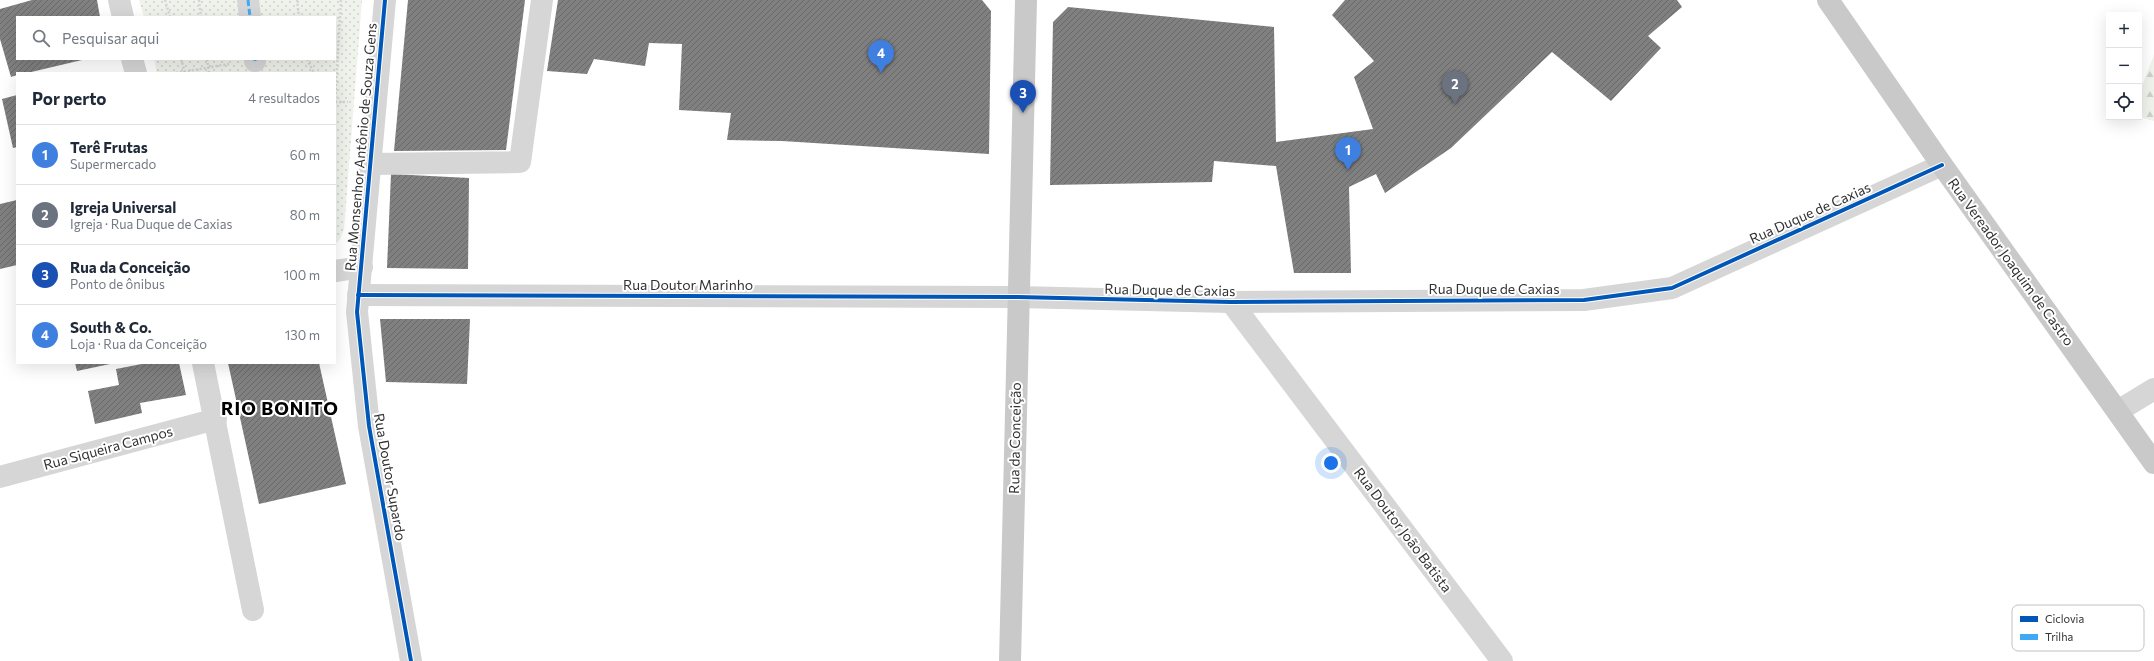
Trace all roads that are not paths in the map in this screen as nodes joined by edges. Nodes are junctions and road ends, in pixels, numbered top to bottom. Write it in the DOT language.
graph roads {
  1 [pos="118,0"];
  2 [pos="248,0"];
  3 [pos="385,0"];
  4 [pos="542,0"];
  5 [pos="1026,0"];
  6 [pos="1828,0"];
  7 [pos="122,16"];
  8 [pos="250,16"];
  9 [pos="132,60"];
  10 [pos="136,72"];
  11 [pos="372,164"];
  12 [pos="1942,166"];
  13 [pos="362,267"];
  14 [pos="336,271"];
  15 [pos="358,295"];
  16 [pos="1018,297"];
  17 [pos="1231,302"];
  18 [pos="203,364"];
  19 [pos="2154,389"];
  20 [pos="2118,411"];
  21 [pos="216,419"];
  22 [pos="2154,463"];
  23 [pos="0,476"];
  24 [pos="253,610"];
  25 [pos="411,661"];
  26 [pos="1010,661"];
  27 [pos="1502,661"];
  1 -- 7 [label="street"];
  2 -- 8 [label="street"];
  3 -- 11 [label="street, Rua Monsenhor Antônio de Souza Gens"];
  4 -- 11 [label="street"];
  5 -- 16 [label="main road, Rua da Conceição"];
  6 -- 12 [label="main road, Rua Vereador Joaquim de Castro"];
  9 -- 10 [label="street"];
  11 -- 13 [label="street, Rua Monsenhor Antônio de Souza Gens"];
  12 -- 17 [label="street, Rua Duque de Caxias"];
  12 -- 20 [label="main road, Rua Vereador Joaquim de Castro"];
  13 -- 14 [label="street"];
  13 -- 15 [label="street, Rua Monsenhor Antônio de Souza Gens"];
  15 -- 16 [label="street, Rua Doutor Marinho"];
  15 -- 25 [label="street, Rua Doutor Supardo"];
  16 -- 17 [label="street, Rua Duque de Caxias"];
  16 -- 26 [label="main road, Rua da Conceição"];
  17 -- 27 [label="street, Rua Doutor João Batista"];
  18 -- 21 [label="street"];
  19 -- 20 [label="street"];
  20 -- 22 [label="main road, Rua Vereador Joaquim de Castro"];
  21 -- 23 [label="street, Rua Siqueira Campos"];
  21 -- 24 [label="street"];
}
